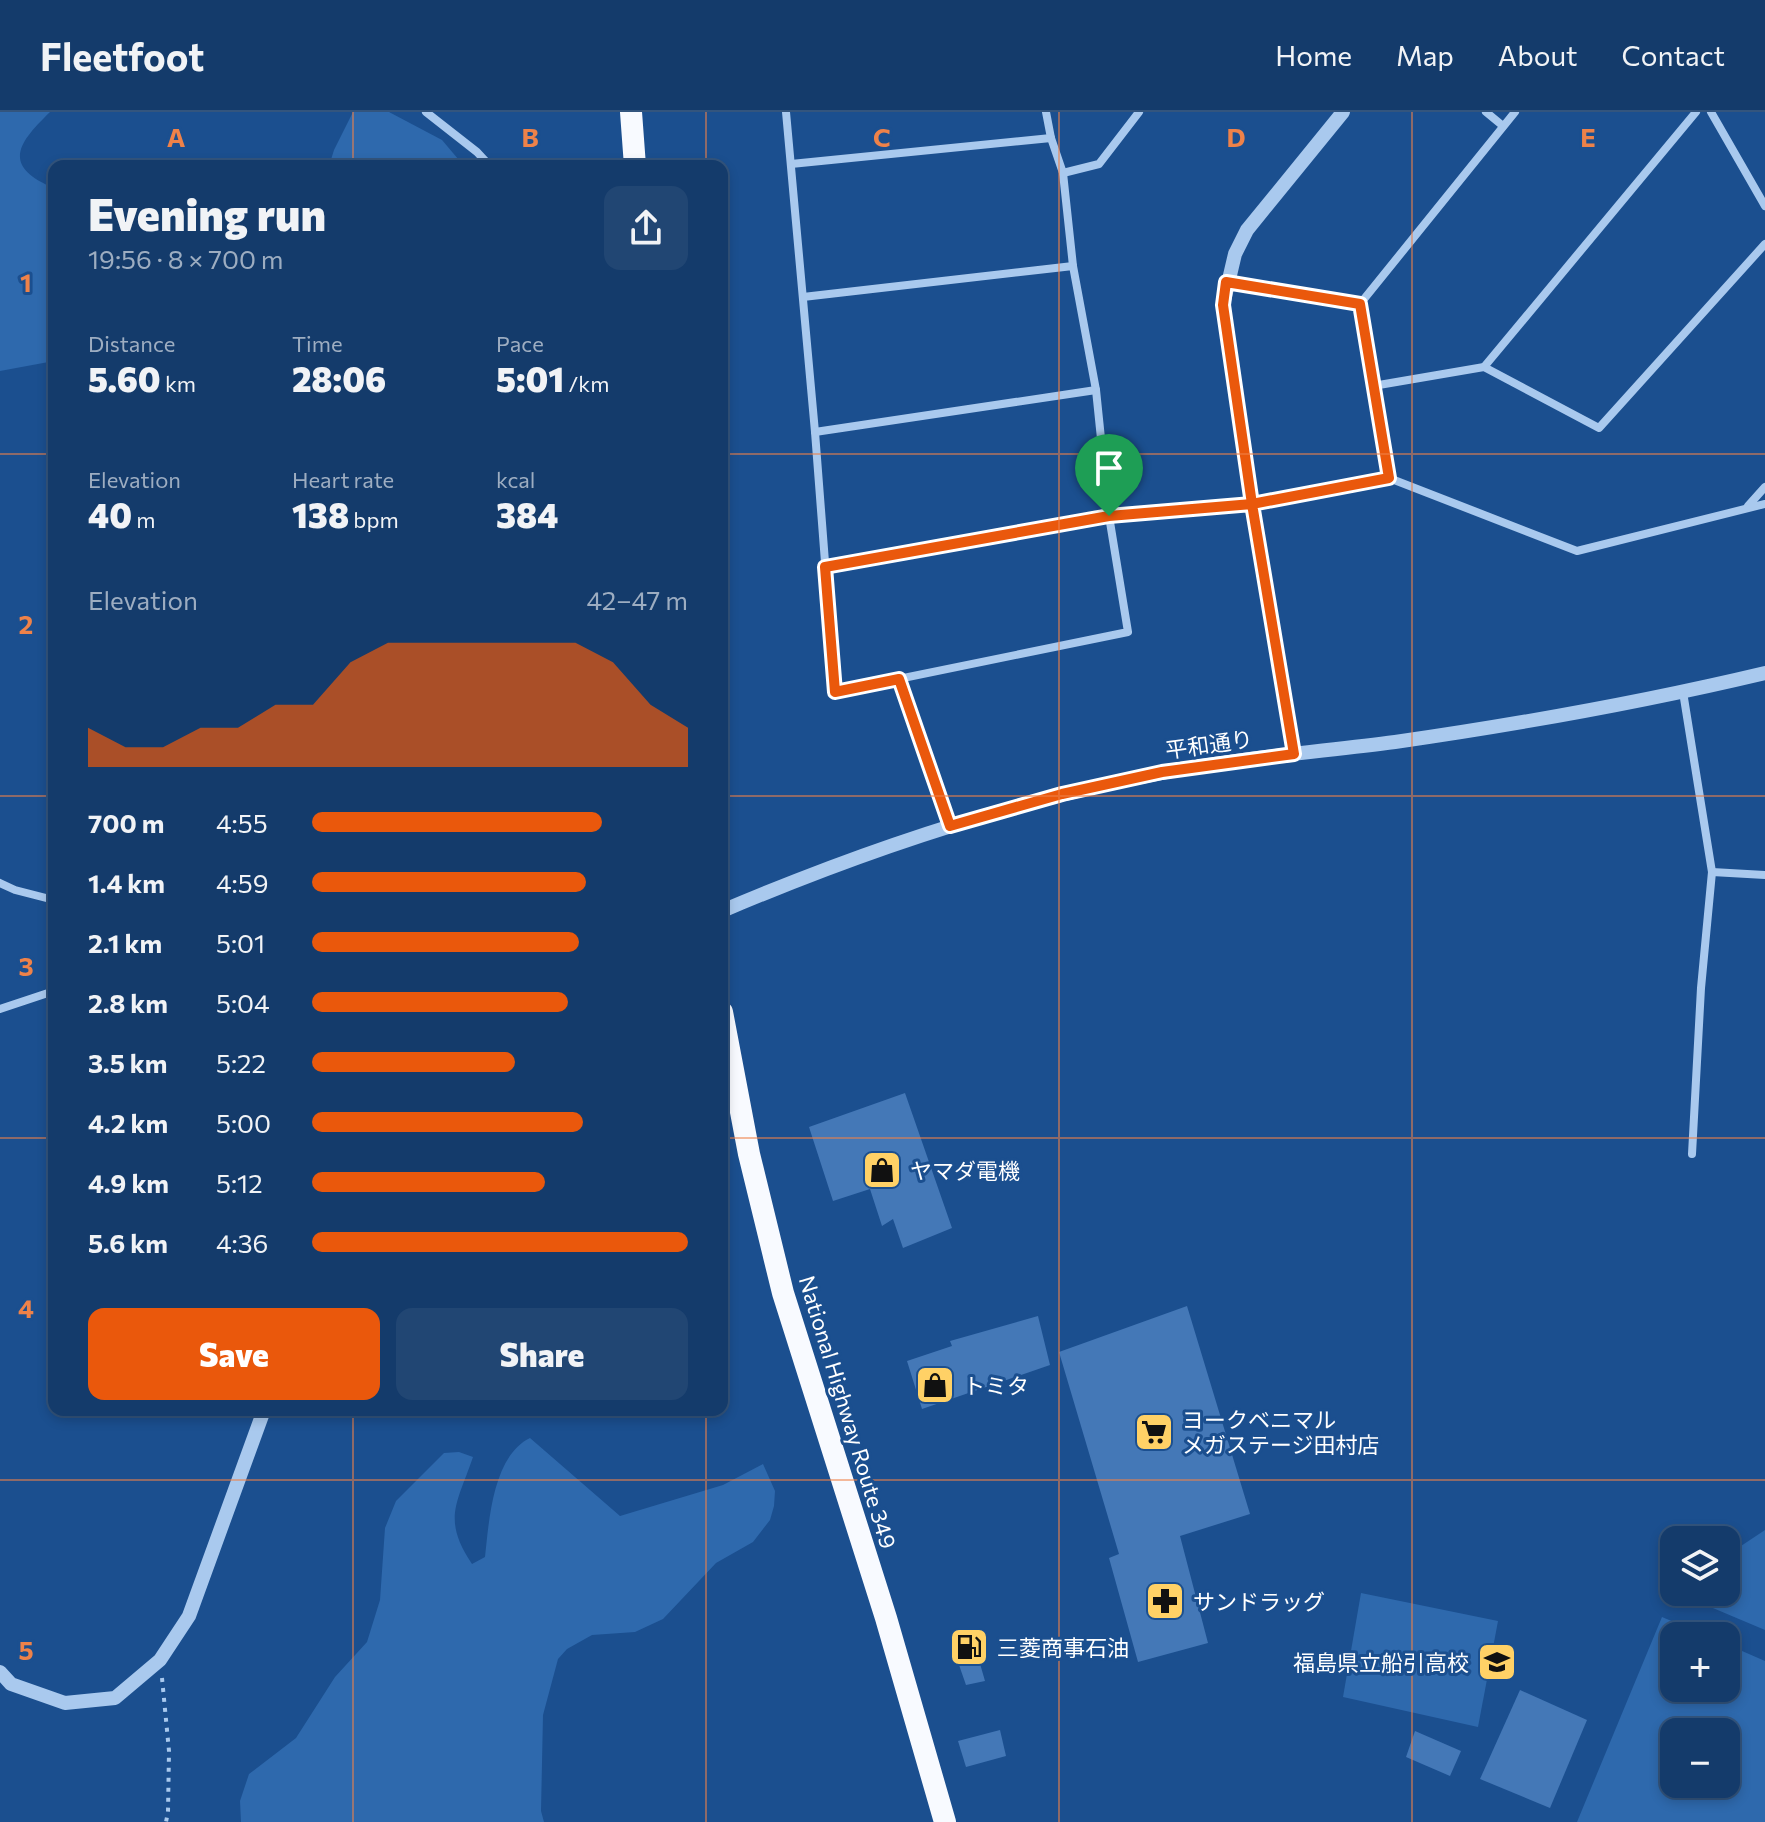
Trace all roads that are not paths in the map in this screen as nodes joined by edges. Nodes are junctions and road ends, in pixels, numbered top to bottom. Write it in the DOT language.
graph roads {
  1 [pos="426,112"];
  2 [pos="631,112"];
  3 [pos="786,112"];
  4 [pos="1046,112"];
  5 [pos="1139,112"];
  6 [pos="1343,112"];
  7 [pos="1486,112"];
  8 [pos="1515,112"];
  9 [pos="1696,112"];
  10 [pos="1711,112"];
  11 [pos="1503,126"];
  12 [pos="1051,138"];
  13 [pos="484,160"];
  14 [pos="635,160"];
  15 [pos="791,164"];
  16 [pos="1063,173"];
  17 [pos="1765,206"];
  18 [pos="1765,244"];
  19 [pos="1073,266"];
  20 [pos="1226,282"];
  21 [pos="803,297"];
  22 [pos="1360,304"];
  23 [pos="1484,367"];
  24 [pos="1373,386"];
  25 [pos="1096,390"];
  26 [pos="815,432"];
  27 [pos="1389,478"];
  28 [pos="1765,487"];
  29 [pos="1252,504"];
  30 [pos="1765,504"];
  31 [pos="1748,507"];
  32 [pos="1109,516"];
  33 [pos="825,567"];
  34 [pos="1765,673"];
  35 [pos="899,679"];
  36 [pos="1683,692"];
  37 [pos="1294,754"];
  38 [pos="950,826"];
  39 [pos="1712,872"];
  40 [pos="1765,875"];
  41 [pos="0,883"];
  42 [pos="48,898"];
  43 [pos="728,908"];
  44 [pos="48,993"];
  45 [pos="0,1009"];
  46 [pos="728,1044"];
  47 [pos="1692,1154"];
  48 [pos="262,1416"];
  49 [pos="0,1672"];
  50 [pos="945,1822"];
  1 -- 13 [label="street"];
  2 -- 14 [label="highway"];
  3 -- 15 [label="street"];
  4 -- 12 [label="street"];
  5 -- 16 [label="street"];
  6 -- 20 [label="street"];
  7 -- 11 [label="street"];
  8 -- 11 [label="street"];
  9 -- 23 [label="street"];
  10 -- 17 [label="street"];
  11 -- 22 [label="street"];
  12 -- 15 [label="street"];
  12 -- 16 [label="street"];
  15 -- 21 [label="street"];
  16 -- 19 [label="street"];
  18 -- 23 [label="street"];
  19 -- 21 [label="street"];
  19 -- 25 [label="street"];
  20 -- 22 [label="street"];
  20 -- 29 [label="street"];
  21 -- 26 [label="street"];
  22 -- 24 [label="street"];
  23 -- 24 [label="street"];
  24 -- 27 [label="street"];
  25 -- 26 [label="street"];
  25 -- 32 [label="street"];
  26 -- 33 [label="street"];
  27 -- 29 [label="street"];
  27 -- 31 [label="street"];
  28 -- 31 [label="street"];
  29 -- 32 [label="street"];
  29 -- 37 [label="street"];
  30 -- 31 [label="street"];
  32 -- 33 [label="street"];
  32 -- 35 [label="street"];
  33 -- 35 [label="street"];
  34 -- 36 [label="street, 平和通り"];
  35 -- 38 [label="street"];
  36 -- 37 [label="street, 平和通り"];
  36 -- 39 [label="street"];
  37 -- 38 [label="street, 平和通り"];
  38 -- 43 [label="street, 平和通り"];
  39 -- 40 [label="street"];
  39 -- 47 [label="street"];
  41 -- 42 [label="street"];
  44 -- 45 [label="street"];
  46 -- 50 [label="highway, National Highway Route 349"];
  48 -- 49 [label="street"];
}
